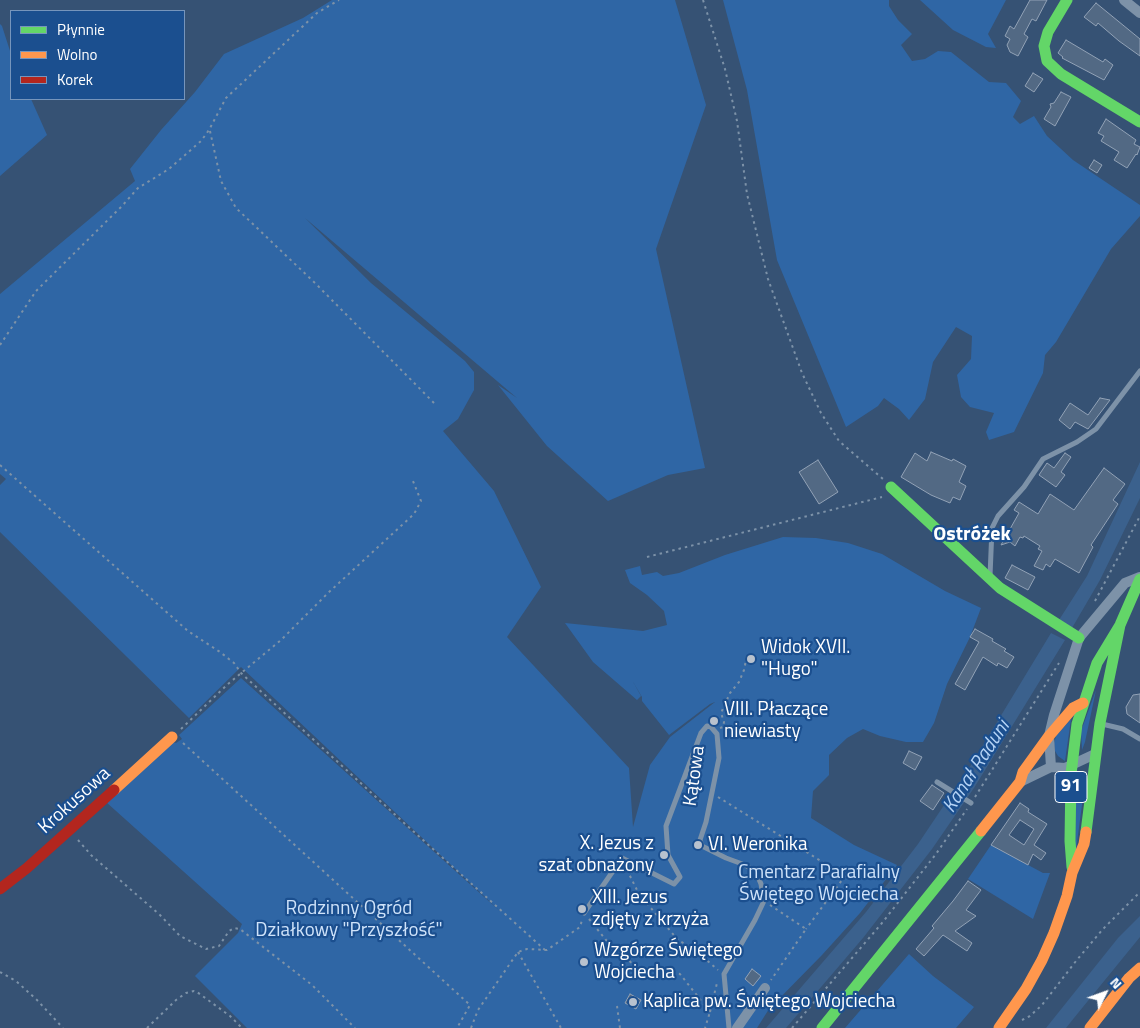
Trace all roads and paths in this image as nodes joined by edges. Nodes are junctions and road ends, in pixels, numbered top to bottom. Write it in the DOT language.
graph roads {
  1 [pos="339,0"];
  2 [pos="703,0"];
  3 [pos="1067,0"];
  4 [pos="1124,0"];
  5 [pos="1140,13"];
  6 [pos="1140,122"];
  7 [pos="210,130"];
  8 [pos="0,344"];
  9 [pos="1140,371"];
  10 [pos="436,404"];
  11 [pos="0,465"];
  12 [pos="413,481"];
  13 [pos="891,487"];
  14 [pos="1140,516"];
  15 [pos="647,557"];
  16 [pos="1109,576"];
  17 [pos="1140,578"];
  18 [pos="990,579"];
  19 [pos="1120,626"];
  20 [pos="1076,636"];
  21 [pos="747,655"];
  22 [pos="1060,662"];
  23 [pos="241,673"];
  24 [pos="1083,703"];
  25 [pos="1100,723"];
  26 [pos="714,729"];
  27 [pos="1048,736"];
  28 [pos="176,738"];
  29 [pos="1140,739"];
  30 [pos="1095,754"];
  31 [pos="1072,765"];
  32 [pos="1051,767"];
  33 [pos="936,782"];
  34 [pos="1020,782"];
  35 [pos="712,793"];
  36 [pos="969,802"];
  37 [pos="65,833"];
  38 [pos="622,858"];
  39 [pos="1072,873"];
  40 [pos="0,889"];
  41 [pos="1140,892"];
  42 [pos="764,901"];
  43 [pos="584,914"];
  44 [pos="806,929"];
  45 [pos="545,950"];
  46 [pos="518,952"];
  47 [pos="1140,968"];
  48 [pos="0,972"];
  49 [pos="724,974"];
  50 [pos="765,988"];
  51 [pos="617,1006"];
  52 [pos="710,1012"];
  53 [pos="1022,1020"];
  54 [pos="64,1028"];
  55 [pos="147,1028"];
  56 [pos="242,1028"];
  57 [pos="355,1028"];
  58 [pos="457,1028"];
  59 [pos="471,1028"];
  60 [pos="561,1028"];
  61 [pos="620,1028"];
  62 [pos="706,1028"];
  63 [pos="729,1028"];
  64 [pos="737,1028"];
  65 [pos="792,1028"];
  66 [pos="822,1028"];
  67 [pos="999,1028"];
  68 [pos="1090,1028"];
  1 -- 7 [label="path"];
  2 -- 13 [label="path"];
  3 -- 6 [label="street"];
  4 -- 5 [label="street"];
  7 -- 8 [label="path"];
  7 -- 10 [label="path"];
  9 -- 18 [label="lane"];
  11 -- 23 [label="path"];
  12 -- 23 [label="path"];
  13 -- 15 [label="path"];
  13 -- 18 [label="street"];
  14 -- 16 [label="path"];
  17 -- 19 [label="street, 91"];
  17 -- 20 [label="street"];
  18 -- 20 [label="street"];
  19 -- 24 [label="street, 91"];
  19 -- 25 [label="street, 91"];
  20 -- 27 [label="street"];
  21 -- 26 [label="path"];
  22 -- 36 [label="path"];
  23 -- 28 [label="path"];
  23 -- 45 [label="path"];
  24 -- 27 [label="street"];
  24 -- 31 [label="street, 91"];
  25 -- 29 [label="lane"];
  25 -- 30 [label="street, 91"];
  26 -- 35 [label="lane, Kątowa"];
  26 -- 38 [label="lane, Kątowa"];
  27 -- 32 [label="street"];
  27 -- 34 [label="street"];
  28 -- 37 [label="street, Krokusowa"];
  28 -- 58 [label="path"];
  30 -- 31 [label="street"];
  30 -- 39 [label="street, 91"];
  31 -- 32 [label="street"];
  31 -- 39 [label="street, 91"];
  32 -- 34 [label="street"];
  33 -- 36 [label="lane"];
  34 -- 66 [label="street"];
  35 -- 42 [label="lane, Kątowa"];
  35 -- 44 [label="path"];
  36 -- 65 [label="path"];
  37 -- 40 [label="street, Krokusowa"];
  37 -- 57 [label="path"];
  38 -- 43 [label="lane"];
  38 -- 49 [label="path"];
  39 -- 67 [label="street, 91"];
  41 -- 53 [label="path"];
  42 -- 44 [label="path"];
  42 -- 49 [label="lane"];
  43 -- 45 [label="path"];
  43 -- 52 [label="path"];
  44 -- 50 [label="path"];
  45 -- 46 [label="path"];
  46 -- 59 [label="path"];
  46 -- 60 [label="path"];
  47 -- 68 [label="street"];
  48 -- 54 [label="path"];
  49 -- 52 [label="path"];
  49 -- 63 [label="lane"];
  50 -- 64 [label="street"];
  51 -- 61 [label="path"];
  52 -- 62 [label="path"];
  55 -- 56 [label="path"];
}
